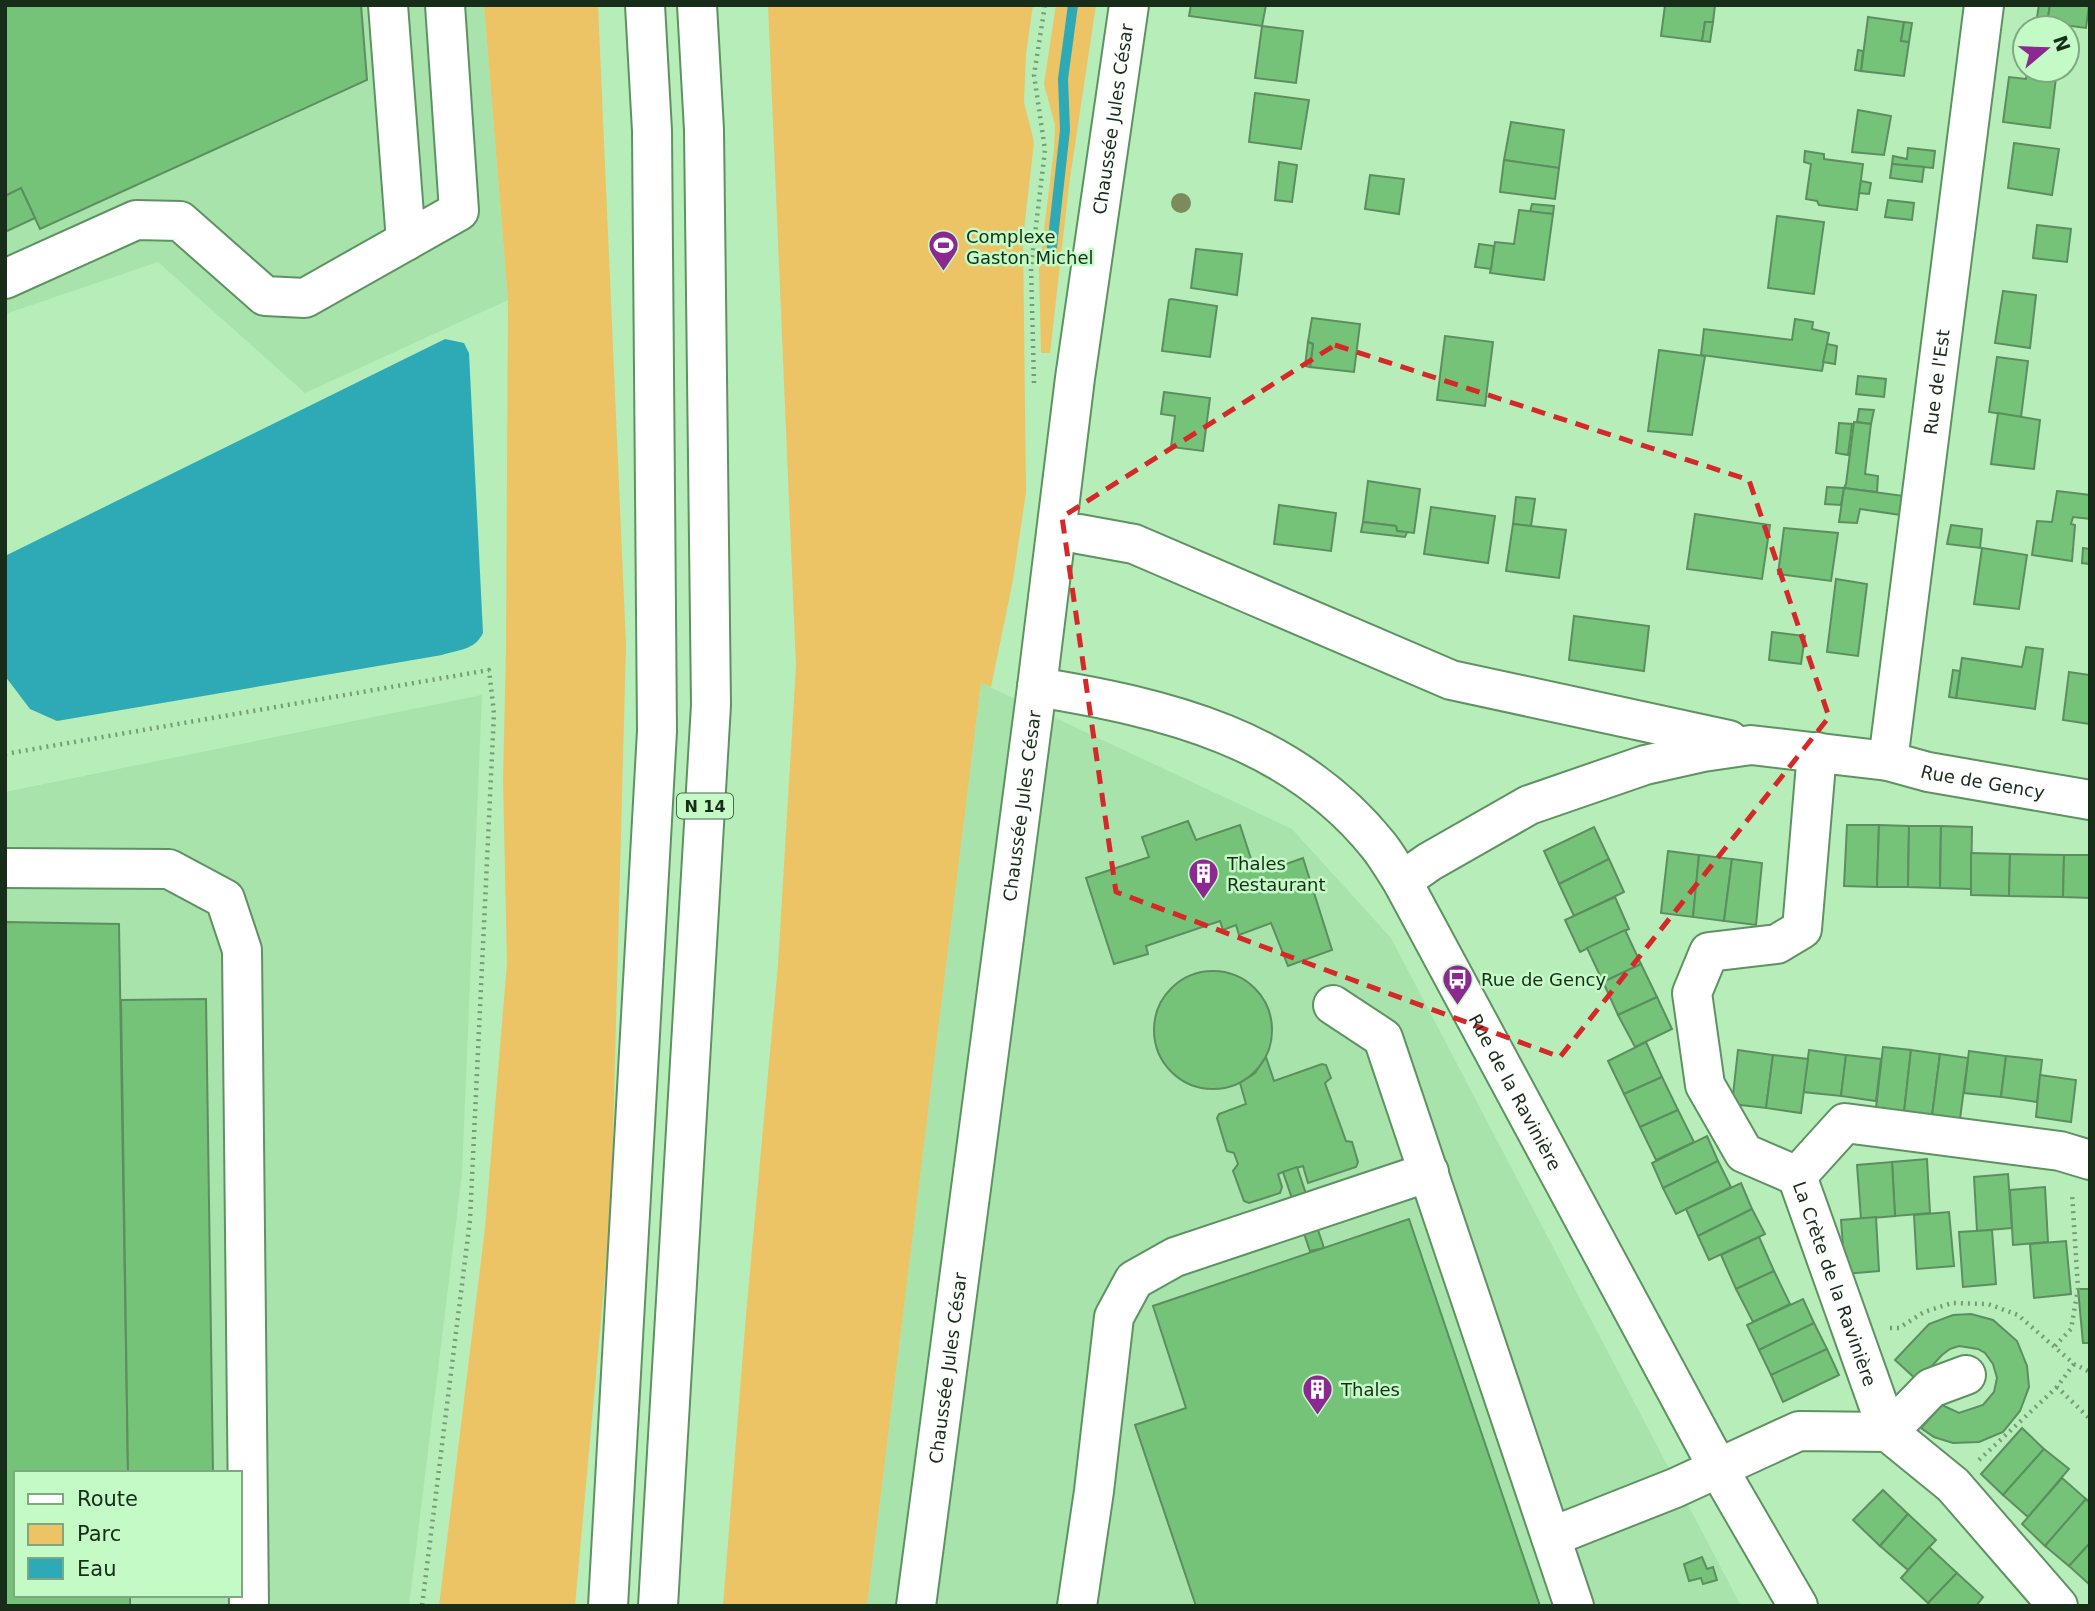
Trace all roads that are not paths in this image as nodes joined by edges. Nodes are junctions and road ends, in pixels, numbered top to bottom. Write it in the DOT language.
graph roads {
  1 [pos="388,5"];
  2 [pos="445,5"];
  3 [pos="645,5"];
  4 [pos="697,5"];
  5 [pos="1129,5"];
  6 [pos="1984,5"];
  7 [pos="406,241"];
  8 [pos="5,279"];
  9 [pos="1079,534"];
  10 [pos="1037,687"];
  11 [pos="1608,715"];
  12 [pos="1751,745"];
  13 [pos="1817,752"];
  14 [pos="1888,761"];
  15 [pos="1604,778"];
  16 [pos="2090,800"];
  17 [pos="5,868"];
  18 [pos="1402,880"];
  19 [pos="1333,1005"];
  20 [pos="2079,1157"];
  21 [pos="1429,1172"];
  22 [pos="1797,1176"];
  23 [pos="1966,1375"];
  24 [pos="1888,1432"];
  25 [pos="1718,1468"];
  26 [pos="1551,1537"];
  27 [pos="249,1606"];
  28 [pos="608,1606"];
  29 [pos="658,1606"];
  30 [pos="916,1606"];
  31 [pos="1077,1606"];
  32 [pos="1574,1606"];
  33 [pos="1798,1606"];
  34 [pos="2058,1606"];
  1 -- 7 [label="main road"];
  2 -- 7 [label="main road"];
  3 -- 28 [label="main road, N 14"];
  4 -- 29 [label="main road, N 14"];
  5 -- 10 [label="main road, Chaussée Jules César"];
  6 -- 14 [label="main road, Rue de l'Est"];
  7 -- 8 [label="main road"];
  9 -- 11 [label="main road, Rue de Gency"];
  10 -- 18 [label="main road, Rue de la Ravinière"];
  10 -- 30 [label="main road, Chaussée Jules César"];
  11 -- 12 [label="main road, Rue de Gency"];
  11 -- 15 [label="main road"];
  12 -- 13 [label="main road, Rue de Gency"];
  12 -- 15 [label="main road, Rue de Gency"];
  13 -- 14 [label="main road, Rue de Gency"];
  13 -- 22 [label="main road, La Crète de la Ravinière"];
  14 -- 16 [label="main road, Rue de Gency"];
  15 -- 18 [label="main road, Rue de Gency"];
  17 -- 27 [label="main road"];
  18 -- 25 [label="main road, Rue de la Ravinière"];
  19 -- 21 [label="main road"];
  20 -- 22 [label="main road"];
  21 -- 26 [label="main road"];
  21 -- 31 [label="main road"];
  22 -- 24 [label="main road, La Crète de la Ravinière"];
  23 -- 24 [label="main road"];
  24 -- 25 [label="main road"];
  24 -- 34 [label="main road"];
  25 -- 26 [label="main road"];
  25 -- 33 [label="main road, Rue de la Ravinière"];
  26 -- 32 [label="main road"];
}
